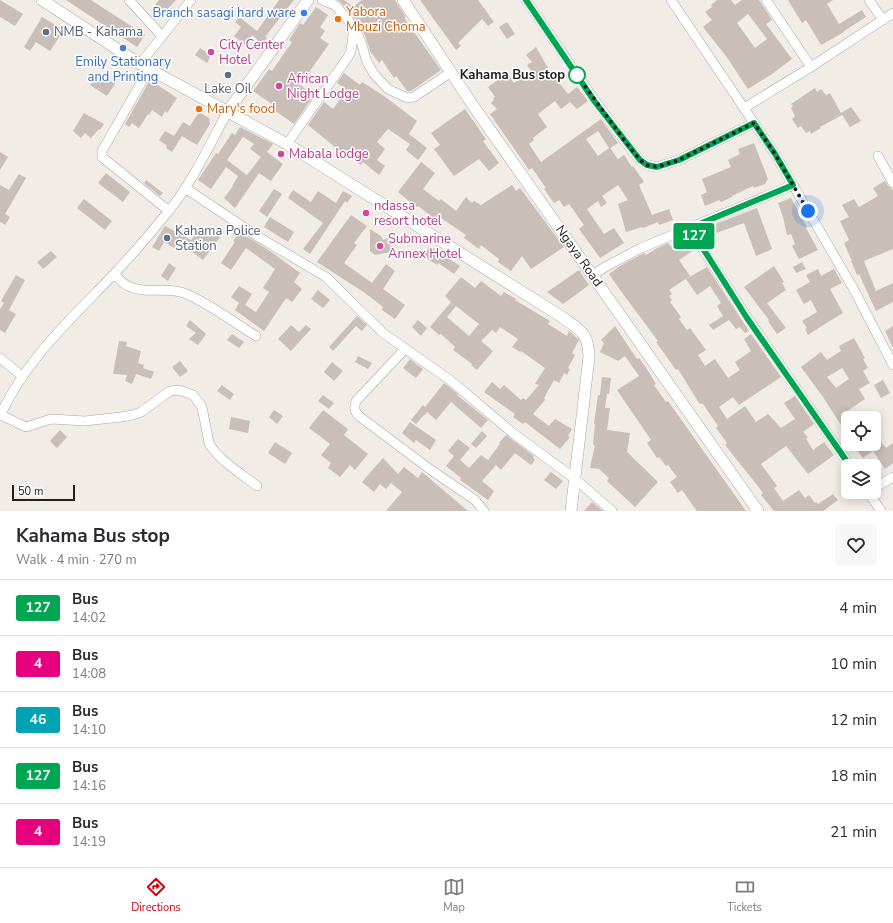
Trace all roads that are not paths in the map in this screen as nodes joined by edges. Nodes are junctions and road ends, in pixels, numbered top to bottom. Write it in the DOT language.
graph roads {
  1 [pos="42,0"];
  2 [pos="129,0"];
  3 [pos="191,0"];
  4 [pos="308,0"];
  5 [pos="322,0"];
  6 [pos="403,0"];
  7 [pos="526,0"];
  8 [pos="671,0"];
  9 [pos="766,0"];
  10 [pos="869,0"];
  11 [pos="893,13"];
  12 [pos="883,20"];
  13 [pos="354,27"];
  14 [pos="162,36"];
  15 [pos="144,67"];
  16 [pos="811,67"];
  17 [pos="451,72"];
  18 [pos="744,108"];
  19 [pos="228,111"];
  20 [pos="754,123"];
  21 [pos="287,144"];
  22 [pos="878,156"];
  23 [pos="893,183"];
  24 [pos="793,185"];
  25 [pos="185,188"];
  26 [pos="169,212"];
  27 [pos="690,228"];
  28 [pos="114,274"];
  29 [pos="593,275"];
  30 [pos="256,336"];
  31 [pos="405,348"];
  32 [pos="0,358"];
  33 [pos="893,365"];
  34 [pos="22,376"];
  35 [pos="0,416"];
  36 [pos="845,459"];
  37 [pos="893,477"];
  38 [pos="574,478"];
  39 [pos="881,484"];
  40 [pos="258,486"];
  41 [pos="873,499"];
  42 [pos="484,511"];
  43 [pos="570,511"];
  44 [pos="612,511"];
  45 [pos="758,511"];
  46 [pos="881,511"];
  1 -- 15 [label="street"];
  2 -- 14 [label="street"];
  3 -- 14 [label="street"];
  4 -- 19 [label="street"];
  5 -- 13 [label="street"];
  6 -- 17 [label="street, Ngaya Road"];
  7 -- 20 [label="street"];
  8 -- 18 [label="street"];
  9 -- 16 [label="street"];
  10 -- 12 [label="street"];
  11 -- 12 [label="street"];
  12 -- 16 [label="street"];
  13 -- 17 [label="street"];
  13 -- 21 [label="street"];
  14 -- 15 [label="street"];
  15 -- 19 [label="street"];
  15 -- 26 [label="street"];
  16 -- 18 [label="street"];
  17 -- 29 [label="street, Ngaya Road"];
  18 -- 20 [label="street"];
  19 -- 21 [label="street"];
  19 -- 25 [label="street"];
  20 -- 24 [label="street"];
  21 -- 38 [label="street"];
  22 -- 23 [label="street"];
  24 -- 27 [label="street"];
  24 -- 33 [label="street"];
  25 -- 26 [label="street"];
  25 -- 31 [label="street"];
  26 -- 28 [label="street"];
  27 -- 29 [label="street"];
  27 -- 36 [label="street"];
  28 -- 30 [label="street"];
  28 -- 34 [label="street"];
  29 -- 45 [label="street, Ngaya Road"];
  31 -- 38 [label="street"];
  31 -- 42 [label="street"];
  32 -- 34 [label="street"];
  34 -- 35 [label="street"];
  35 -- 40 [label="street"];
  37 -- 39 [label="street"];
  38 -- 43 [label="street"];
  38 -- 44 [label="street"];
  41 -- 46 [label="street"];
}
